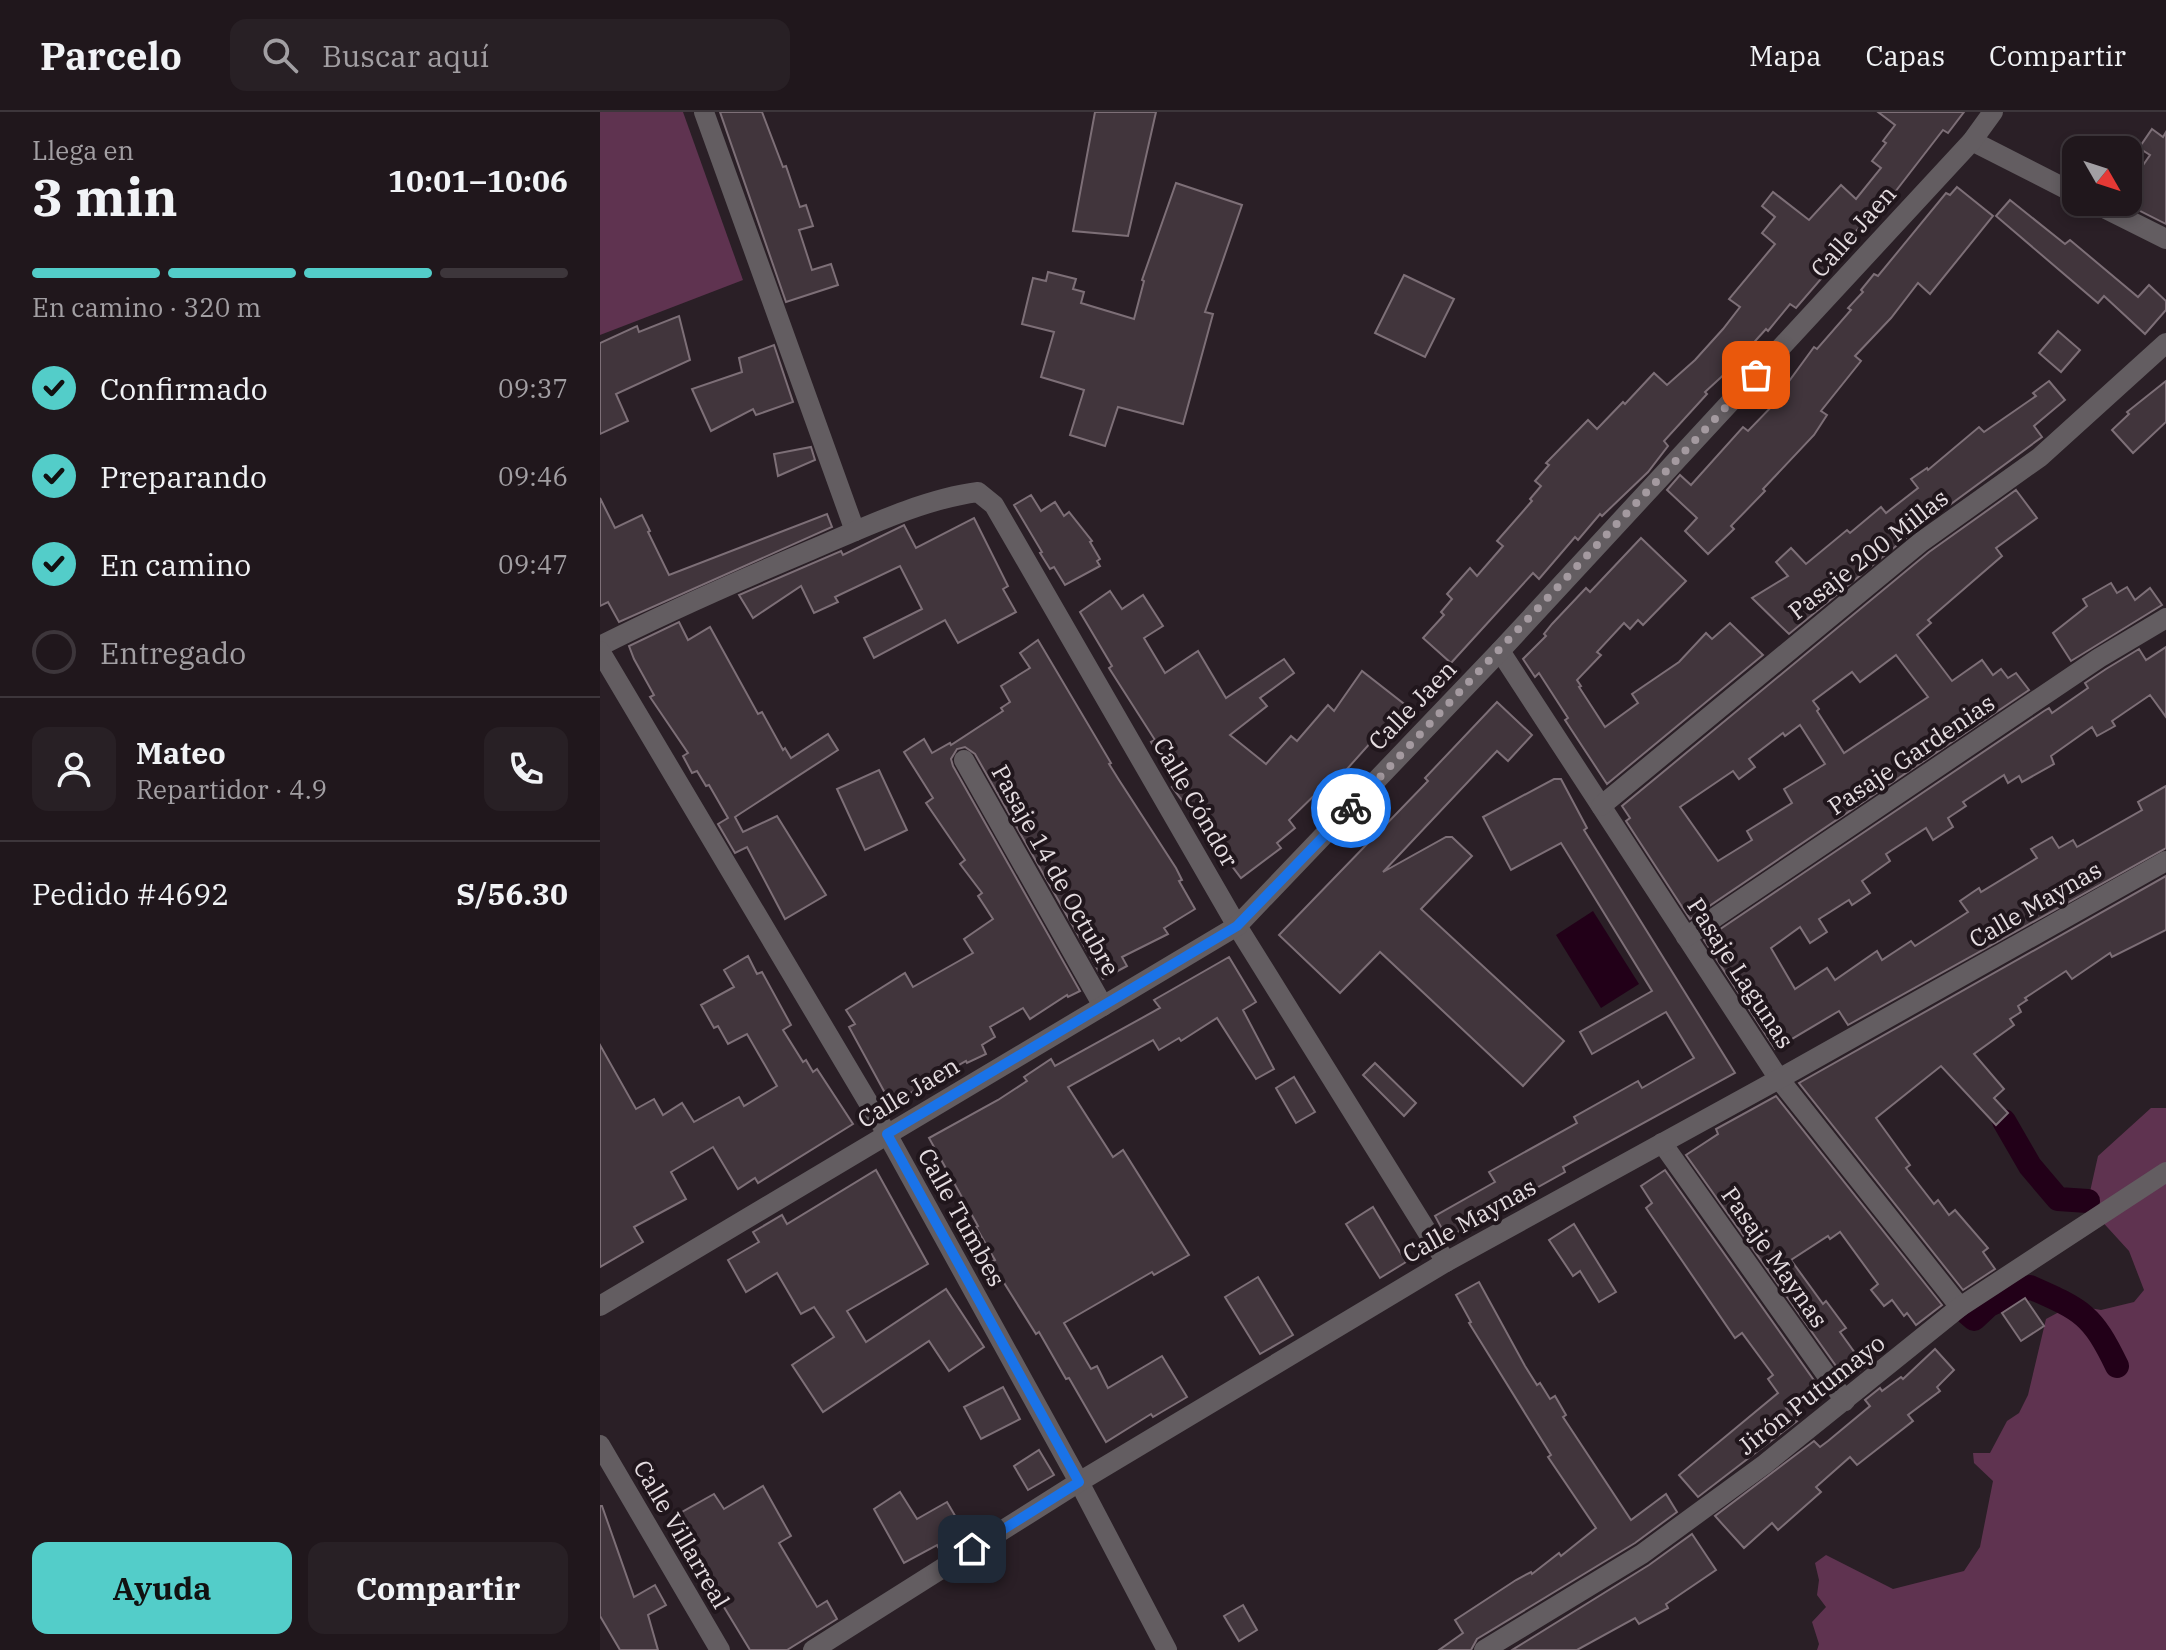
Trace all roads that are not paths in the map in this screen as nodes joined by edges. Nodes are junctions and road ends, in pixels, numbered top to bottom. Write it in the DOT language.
graph roads {
  1 [pos="704,112"];
  2 [pos="1993,112"];
  3 [pos="1972,141"];
  4 [pos="2062,187"];
  5 [pos="2120,216"];
  6 [pos="2166,239"];
  7 [pos="2166,343"];
  8 [pos="855,531"];
  9 [pos="2166,618"];
  10 [pos="1500,651"];
  11 [pos="602,657"];
  12 [pos="964,760"];
  13 [pos="1601,806"];
  14 [pos="2166,861"];
  15 [pos="1237,926"];
  16 [pos="1686,937"];
  17 [pos="1103,1006"];
  18 [pos="1779,1079"];
  19 [pos="887,1134"];
  20 [pos="1662,1143"];
  21 [pos="2166,1172"];
  22 [pos="1446,1262"];
  23 [pos="600,1306"];
  24 [pos="1960,1307"];
  25 [pos="1845,1401"];
  26 [pos="600,1445"];
  27 [pos="1079,1482"];
  28 [pos="720,1650"];
  29 [pos="813,1650"];
  30 [pos="1167,1650"];
  31 [pos="1484,1650"];
  1 -- 8 [label="street"];
  2 -- 3 [label="street, Calle Jaen"];
  3 -- 4 [label="street"];
  3 -- 10 [label="street, Calle Jaen"];
  5 -- 6 [label="street"];
  7 -- 13 [label="street, Pasaje 200 Millas"];
  8 -- 11 [label="street"];
  8 -- 15 [label="street, Calle Cóndor"];
  9 -- 16 [label="street, Pasaje Gardenias"];
  10 -- 13 [label="street, Pasaje Lagunas"];
  10 -- 15 [label="street, Calle Jaen"];
  11 -- 19 [label="street, Calle Tumbes"];
  12 -- 17 [label="street, Pasaje 14 de Octubre"];
  13 -- 16 [label="street, Pasaje Lagunas"];
  14 -- 18 [label="street, Calle Maynas"];
  15 -- 17 [label="street, Calle Jaen"];
  15 -- 22 [label="street, Calle Cóndor"];
  16 -- 18 [label="street, Pasaje Lagunas"];
  17 -- 19 [label="street, Calle Jaen"];
  18 -- 20 [label="street, Calle Maynas"];
  18 -- 24 [label="street, Pasaje Lagunas"];
  19 -- 23 [label="street, Calle Jaen"];
  19 -- 27 [label="street, Calle Tumbes"];
  20 -- 22 [label="street, Calle Maynas"];
  20 -- 25 [label="street, Pasaje Maynas"];
  21 -- 24 [label="street, Jirón Putumayo"];
  22 -- 27 [label="street, Calle Maynas"];
  24 -- 25 [label="street, Jirón Putumayo"];
  25 -- 31 [label="street, Jirón Putumayo"];
  26 -- 28 [label="street, Calle Villarreal"];
  27 -- 29 [label="street, Calle Maynas"];
  27 -- 30 [label="street, Calle Tumbes"];
}
